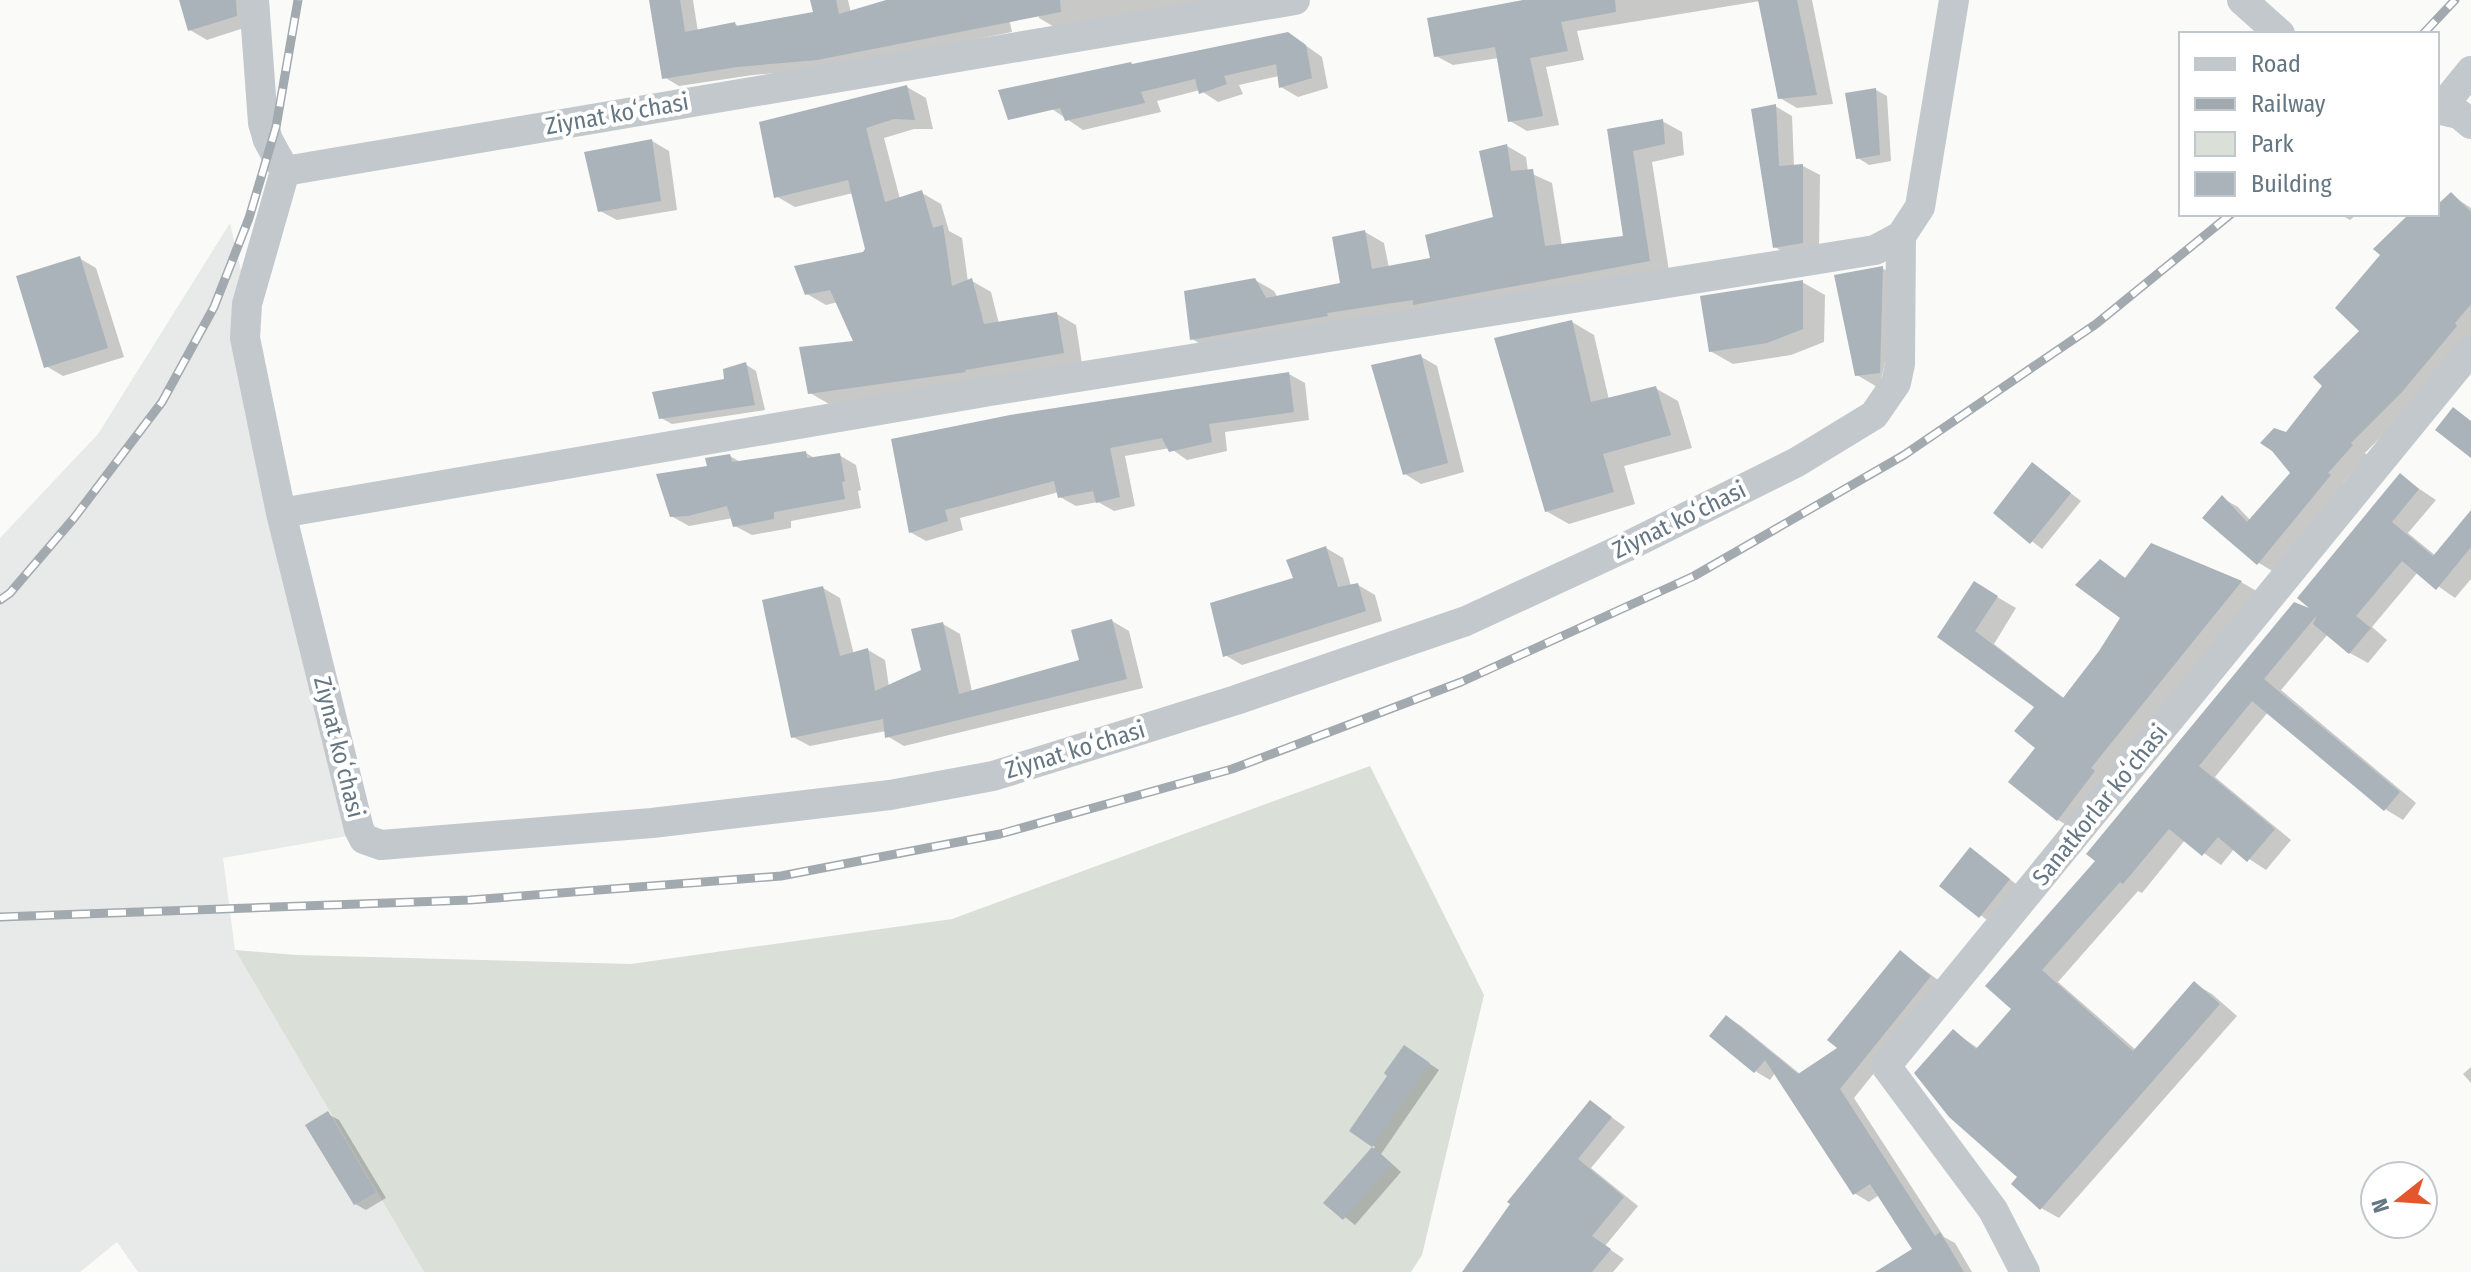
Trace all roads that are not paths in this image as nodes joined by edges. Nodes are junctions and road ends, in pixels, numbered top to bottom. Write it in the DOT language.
graph roads {
  1 [pos="254,0"];
  2 [pos="1295,0"];
  3 [pos="1954,0"];
  4 [pos="2242,0"];
  5 [pos="2278,32"];
  6 [pos="2471,71"];
  7 [pos="2439,109"];
  8 [pos="2471,124"];
  9 [pos="285,171"];
  10 [pos="1901,236"];
  11 [pos="2471,350"];
  12 [pos="281,513"];
  13 [pos="2025,1272"];
  1 -- 9 [label="street"];
  2 -- 9 [label="street, Ziynat koʻchasi"];
  3 -- 10 [label="street"];
  4 -- 5 [label="street"];
  6 -- 7 [label="street"];
  7 -- 8 [label="street"];
  9 -- 12 [label="street, Ziynat koʻchasi"];
  10 -- 12 [label="street"];
  10 -- 12 [label="street, Ziynat koʻchasi"];
  11 -- 13 [label="street, Sanatkorlar koʻchasi"];
}
